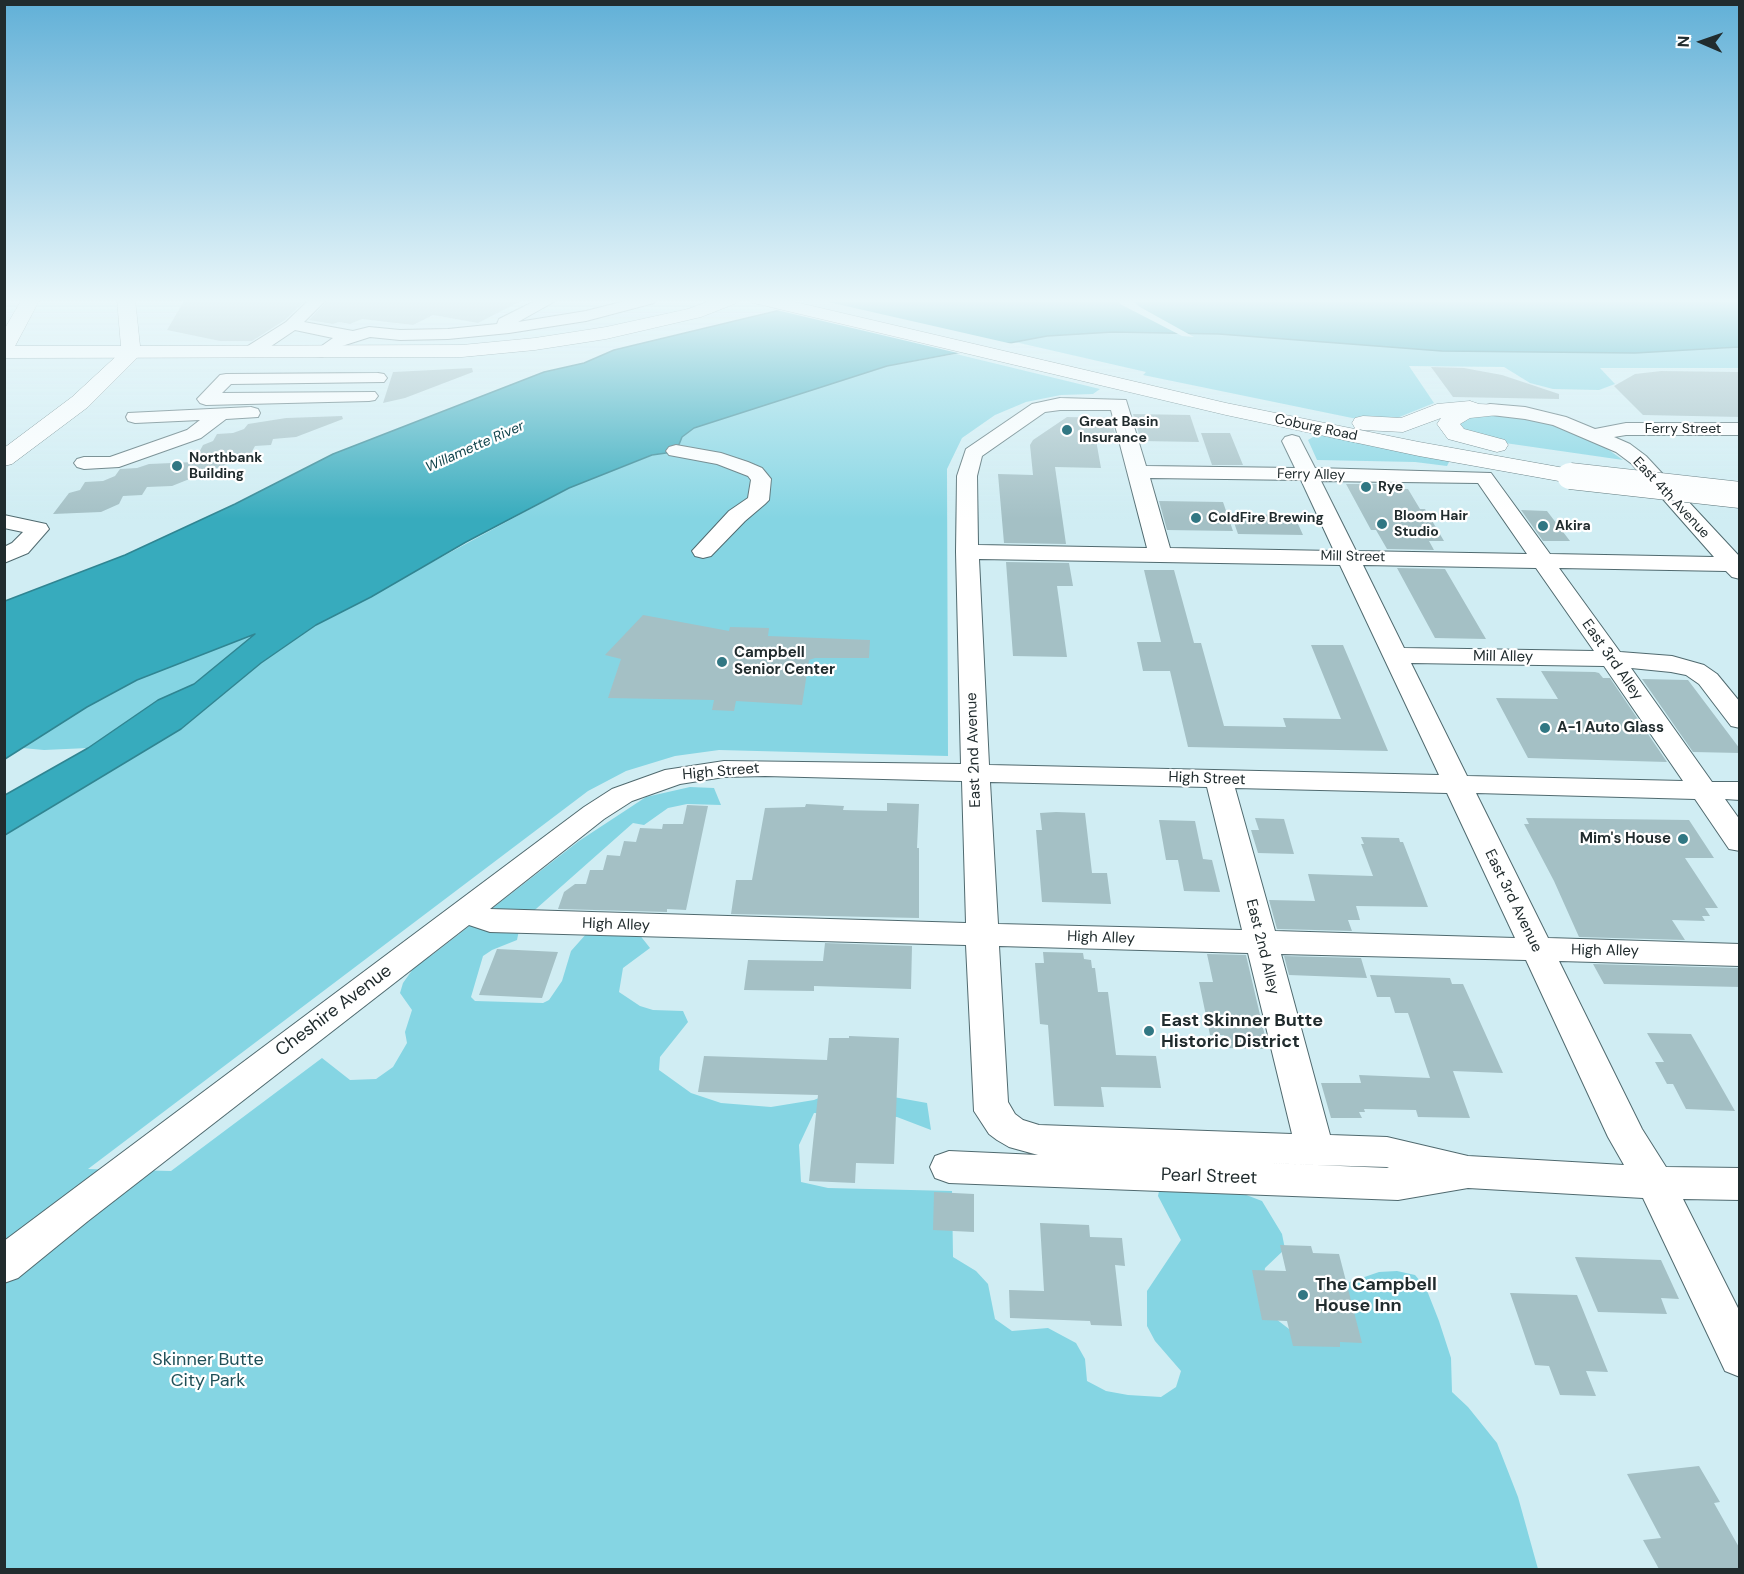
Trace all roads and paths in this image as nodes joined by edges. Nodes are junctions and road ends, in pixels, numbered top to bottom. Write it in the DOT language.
graph roads {
  1 [pos="111,372"];
  2 [pos="1091,373"];
  3 [pos="378,378"];
  4 [pos="307,380"];
  5 [pos="369,396"];
  6 [pos="290,399"];
  7 [pos="1226,409"];
  8 [pos="1490,410"];
  9 [pos="221,414"];
  10 [pos="135,417"];
  11 [pos="1330,426"];
  12 [pos="1740,429"];
  13 [pos="1596,435"];
  14 [pos="1292,441"];
  15 [pos="676,451"];
  16 [pos="4,459"];
  17 [pos="84,463"];
  18 [pos="1571,468"];
  19 [pos="1138,472"];
  20 [pos="1308,475"];
  21 [pos="1484,477"];
  22 [pos="1740,483"];
  23 [pos="1740,495"];
  24 [pos="4,520"];
  25 [pos="703,551"];
  26 [pos="967,552"];
  27 [pos="1160,554"];
  28 [pos="4,556"];
  29 [pos="1347,557"];
  30 [pos="1542,561"];
  31 [pos="1737,566"];
  32 [pos="1395,655"];
  33 [pos="1611,659"];
  34 [pos="1740,720"];
  35 [pos="975,773"];
  36 [pos="675,776"];
  37 [pos="1219,779"];
  38 [pos="1457,785"];
  39 [pos="1704,791"];
  40 [pos="1740,791"];
  41 [pos="1740,842"];
  42 [pos="466,911"];
  43 [pos="982,935"];
  44 [pos="1260,942"];
  45 [pos="1536,949"];
  46 [pos="1740,954"];
  47 [pos="1010,1130"];
  48 [pos="1315,1150"];
  49 [pos="949,1167"];
  50 [pos="1468,1172"];
  51 [pos="1655,1183"];
  52 [pos="1740,1184"];
  53 [pos="4,1265"];
  54 [pos="1740,1357"];
  1 -- 16 [label="main road"];
  2 -- 7 [label="main road, Coburg Road"];
  2 -- 11 [label="main road, Coburg Road"];
  3 -- 4 [label="street"];
  4 -- 6 [label="street"];
  4 -- 6 [label="street"];
  5 -- 6 [label="street"];
  6 -- 9 [label="street"];
  7 -- 11 [label="main road, Coburg Road"];
  7 -- 14 [label="main road"];
  8 -- 11 [label="main road"];
  8 -- 13 [label="street, East 4th Avenue"];
  8 -- 18 [label="main road"];
  9 -- 10 [label="street"];
  9 -- 17 [label="street"];
  11 -- 14 [label="main road"];
  11 -- 18 [label="main road, Coburg Road"];
  12 -- 13 [label="street, Ferry Street"];
  13 -- 31 [label="street, East 4th Avenue"];
  14 -- 20 [label="street, East 3rd Avenue"];
  15 -- 25 [label="street"];
  18 -- 22 [label="main road, Coburg Road"];
  18 -- 23 [label="main road, Coburg Road, bridge"];
  19 -- 20 [label="street, Ferry Alley"];
  19 -- 26 [label="street, East 2nd Avenue"];
  19 -- 27 [label="street"];
  20 -- 21 [label="street, Ferry Alley"];
  20 -- 29 [label="street, East 3rd Avenue"];
  21 -- 30 [label="street, East 3rd Alley"];
  24 -- 28 [label="street"];
  26 -- 27 [label="street, Mill Street"];
  26 -- 35 [label="street, East 2nd Avenue"];
  27 -- 29 [label="street, Mill Street"];
  29 -- 30 [label="street, Mill Street"];
  29 -- 32 [label="street, East 3rd Avenue"];
  30 -- 31 [label="street, Mill Street"];
  30 -- 33 [label="street, East 3rd Alley"];
  32 -- 33 [label="street, Mill Alley"];
  32 -- 38 [label="street, East 3rd Avenue"];
  33 -- 34 [label="street, Mill Alley"];
  33 -- 39 [label="street, East 3rd Alley"];
  35 -- 36 [label="street, High Street"];
  35 -- 37 [label="street, High Street"];
  35 -- 43 [label="street, East 2nd Avenue"];
  36 -- 42 [label="street, Cheshire Avenue"];
  37 -- 38 [label="street, High Street"];
  37 -- 44 [label="street, East 2nd Alley"];
  38 -- 39 [label="street, High Street"];
  38 -- 45 [label="street, East 3rd Avenue"];
  39 -- 40 [label="street, High Street"];
  39 -- 41 [label="street, East 3rd Alley"];
  42 -- 43 [label="street, High Alley"];
  42 -- 53 [label="street, Cheshire Avenue"];
  43 -- 44 [label="street, High Alley"];
  43 -- 47 [label="street, East 2nd Avenue"];
  44 -- 45 [label="street, High Alley"];
  44 -- 48 [label="street, East 2nd Alley"];
  45 -- 46 [label="street, High Alley"];
  45 -- 51 [label="street, East 3rd Avenue"];
  47 -- 48 [label="street, Pearl Street"];
  48 -- 50 [label="street, Pearl Street"];
  49 -- 50 [label="street, Pearl Street"];
  50 -- 51 [label="street, Pearl Street"];
  51 -- 52 [label="street, Pearl Street"];
  51 -- 54 [label="street, East 3rd Avenue"];
}
